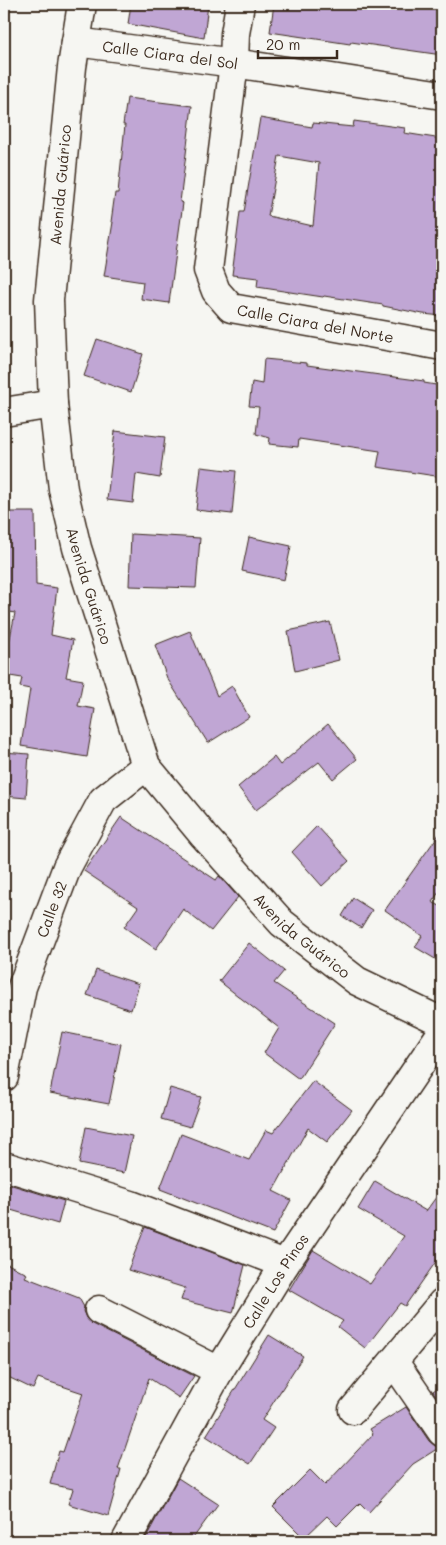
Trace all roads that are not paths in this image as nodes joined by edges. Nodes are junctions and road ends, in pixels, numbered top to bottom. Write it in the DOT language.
graph roads {
  1 [pos="82,4"];
  2 [pos="240,4"];
  3 [pos="76,42"];
  4 [pos="234,63"];
  5 [pos="442,95"];
  6 [pos="442,346"];
  7 [pos="53,404"];
  8 [pos="4,412"];
  9 [pos="146,766"];
  10 [pos="13,982"];
  11 [pos="442,1022"];
  12 [pos="442,1032"];
  13 [pos="4,1077"];
  14 [pos="4,1166"];
  15 [pos="285,1264"];
  16 [pos="442,1302"];
  17 [pos="99,1310"];
  18 [pos="394,1362"];
  19 [pos="219,1371"];
  20 [pos="354,1410"];
  21 [pos="442,1432"];
  22 [pos="126,1541"];
  1 -- 3 [label="street, Avenida Guárico"];
  2 -- 4 [label="street, Calle Ciara del Norte"];
  3 -- 4 [label="street, Calle Ciara del Sol"];
  3 -- 7 [label="street, Avenida Guárico"];
  4 -- 5 [label="street, Calle Ciara del Sol"];
  4 -- 6 [label="street, Calle Ciara del Norte"];
  7 -- 8 [label="street"];
  7 -- 9 [label="street, Avenida Guárico"];
  9 -- 10 [label="street, Calle 32"];
  9 -- 11 [label="street, Avenida Guárico"];
  10 -- 13 [label="street, Calle 32"];
  12 -- 15 [label="street, Calle Los Pinos"];
  14 -- 15 [label="street"];
  15 -- 19 [label="street, Calle Los Pinos"];
  16 -- 18 [label="street"];
  17 -- 19 [label="street"];
  18 -- 20 [label="street"];
  18 -- 21 [label="street"];
  19 -- 22 [label="street, Calle Los Pinos"];
}
